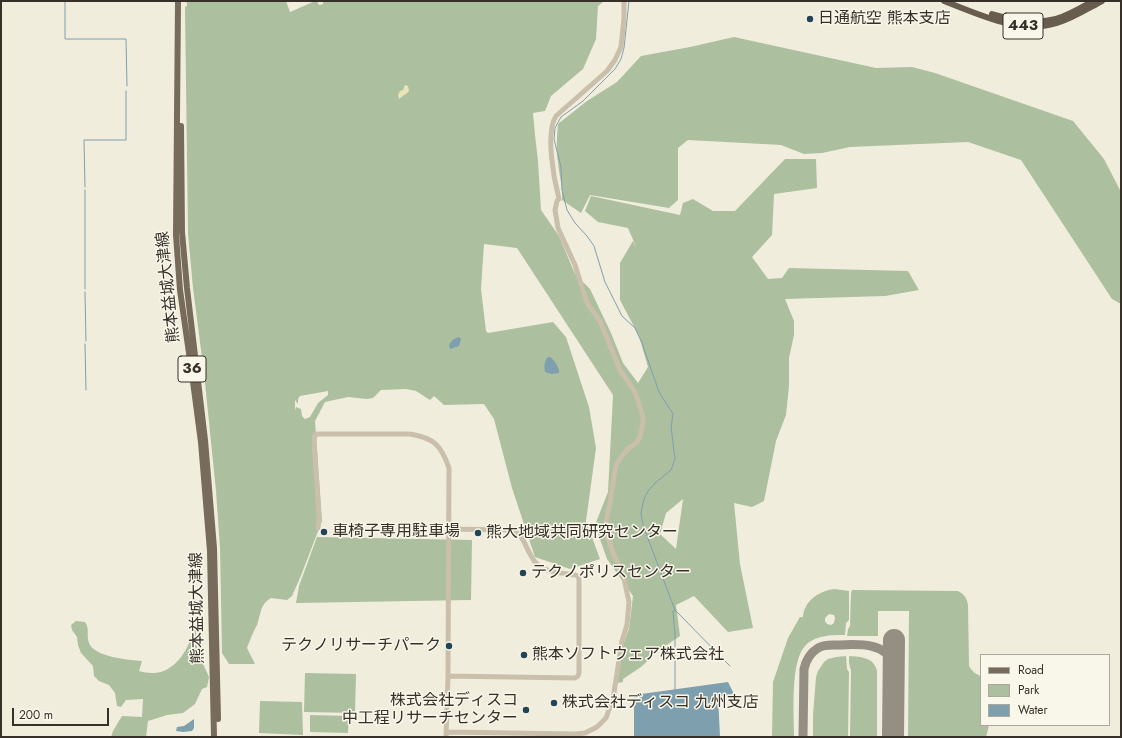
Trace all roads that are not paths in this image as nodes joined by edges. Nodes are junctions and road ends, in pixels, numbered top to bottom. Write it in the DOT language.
graph roads {
  1 [pos="178,1"];
  2 [pos="182,1"];
  3 [pos="624,1"];
  4 [pos="944,1"];
  5 [pos="954,1"];
  6 [pos="1093,1"];
  7 [pos="1102,1"];
  8 [pos="318,528"];
  9 [pos="448,529"];
  10 [pos="448,676"];
  11 [pos="446,735"];
  12 [pos="214,737"];
  13 [pos="218,737"];
  1 -- 12 [label="main road, 熊本益城大津線 / 36"];
  2 -- 13 [label="main road, 熊本益城大津線 / 36"];
  3 -- 11 [label="street"];
  4 -- 7 [label="highway, 443"];
  5 -- 6 [label="highway, 443"];
  8 -- 9 [label="street"];
  9 -- 10 [label="street"];
  9 -- 10 [label="street"];
  10 -- 11 [label="street"];
}
